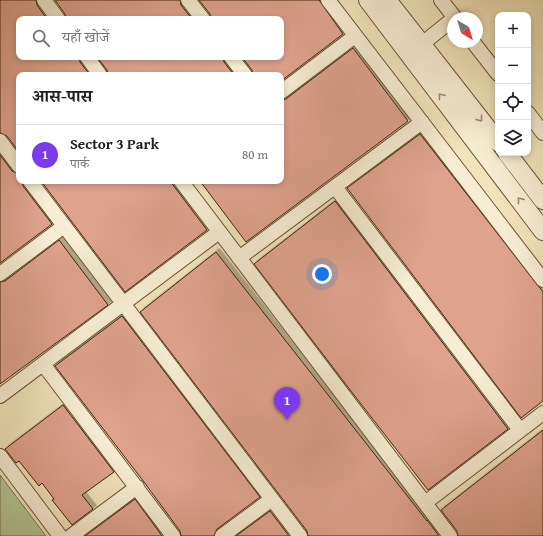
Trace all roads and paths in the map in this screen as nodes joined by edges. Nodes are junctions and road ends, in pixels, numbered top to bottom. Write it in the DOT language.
graph roads {
  1 [pos="44,0"];
  2 [pos="188,0"];
  3 [pos="328,0"];
  4 [pos="368,0"];
  5 [pos="387,0"];
  6 [pos="441,0"];
  7 [pos="450,12"];
  8 [pos="56,16"];
  9 [pos="201,16"];
  10 [pos="447,24"];
  11 [pos="355,36"];
  12 [pos="422,44"];
  13 [pos="478,48"];
  14 [pos="89,60"];
  15 [pos="233,60"];
  16 [pos="495,70"];
  17 [pos="98,72"];
  18 [pos="243,72"];
  19 [pos="284,90"];
  20 [pos="531,117"];
  21 [pos="422,122"];
  22 [pos="543,133"];
  23 [pos="495,138"];
  24 [pos="0,141"];
  25 [pos="509,156"];
  26 [pos="16,162"];
  27 [pos="32,184"];
  28 [pos="182,184"];
  29 [pos="335,188"];
  30 [pos="543,200"];
  31 [pos="64,226"];
  32 [pos="543,231"];
  33 [pos="219,232"];
  34 [pos="239,258"];
  35 [pos="0,274"];
  36 [pos="543,280"];
  37 [pos="123,304"];
  38 [pos="43,364"];
  39 [pos="0,396"];
  40 [pos="543,413"];
  41 [pos="520,430"];
  42 [pos="0,456"];
  43 [pos="137,487"];
  44 [pos="272,499"];
  45 [pos="425,503"];
  46 [pos="60,536"];
  47 [pos="71,536"];
  48 [pos="173,536"];
  49 [pos="222,536"];
  50 [pos="300,536"];
  51 [pos="450,536"];
  1 -- 8 [label="street"];
  2 -- 9 [label="street"];
  3 -- 11 [label="street"];
  32 -- 4 [label="street, one-way"];
  5 -- 12 [label="street"];
  6 -- 7 [label="street"];
  10 -- 12 [label="street"];
  11 -- 19 [label="street"];
  11 -- 21 [label="street"];
  12 -- 23 [label="street, one-way"];
  13 -- 16 [label="street"];
  14 -- 17 [label="street"];
  15 -- 18 [label="street"];
  20 -- 22 [label="street"];
  21 -- 29 [label="street"];
  21 -- 36 [label="street"];
  24 -- 26 [label="street"];
  25 -- 30 [label="street"];
  27 -- 31 [label="street"];
  28 -- 33 [label="street"];
  29 -- 34 [label="street"];
  29 -- 41 [label="street"];
  31 -- 35 [label="street"];
  31 -- 37 [label="street"];
  33 -- 34 [label="street"];
  33 -- 37 [label="street"];
  34 -- 45 [label="street"];
  37 -- 38 [label="street"];
  37 -- 44 [label="street"];
  38 -- 39 [label="street"];
  38 -- 43 [label="street"];
  40 -- 41 [label="street"];
  41 -- 45 [label="street"];
  42 -- 46 [label="street"];
  43 -- 47 [label="street"];
  43 -- 48 [label="street"];
  44 -- 49 [label="street"];
  44 -- 50 [label="street"];
  45 -- 51 [label="street"];
}
